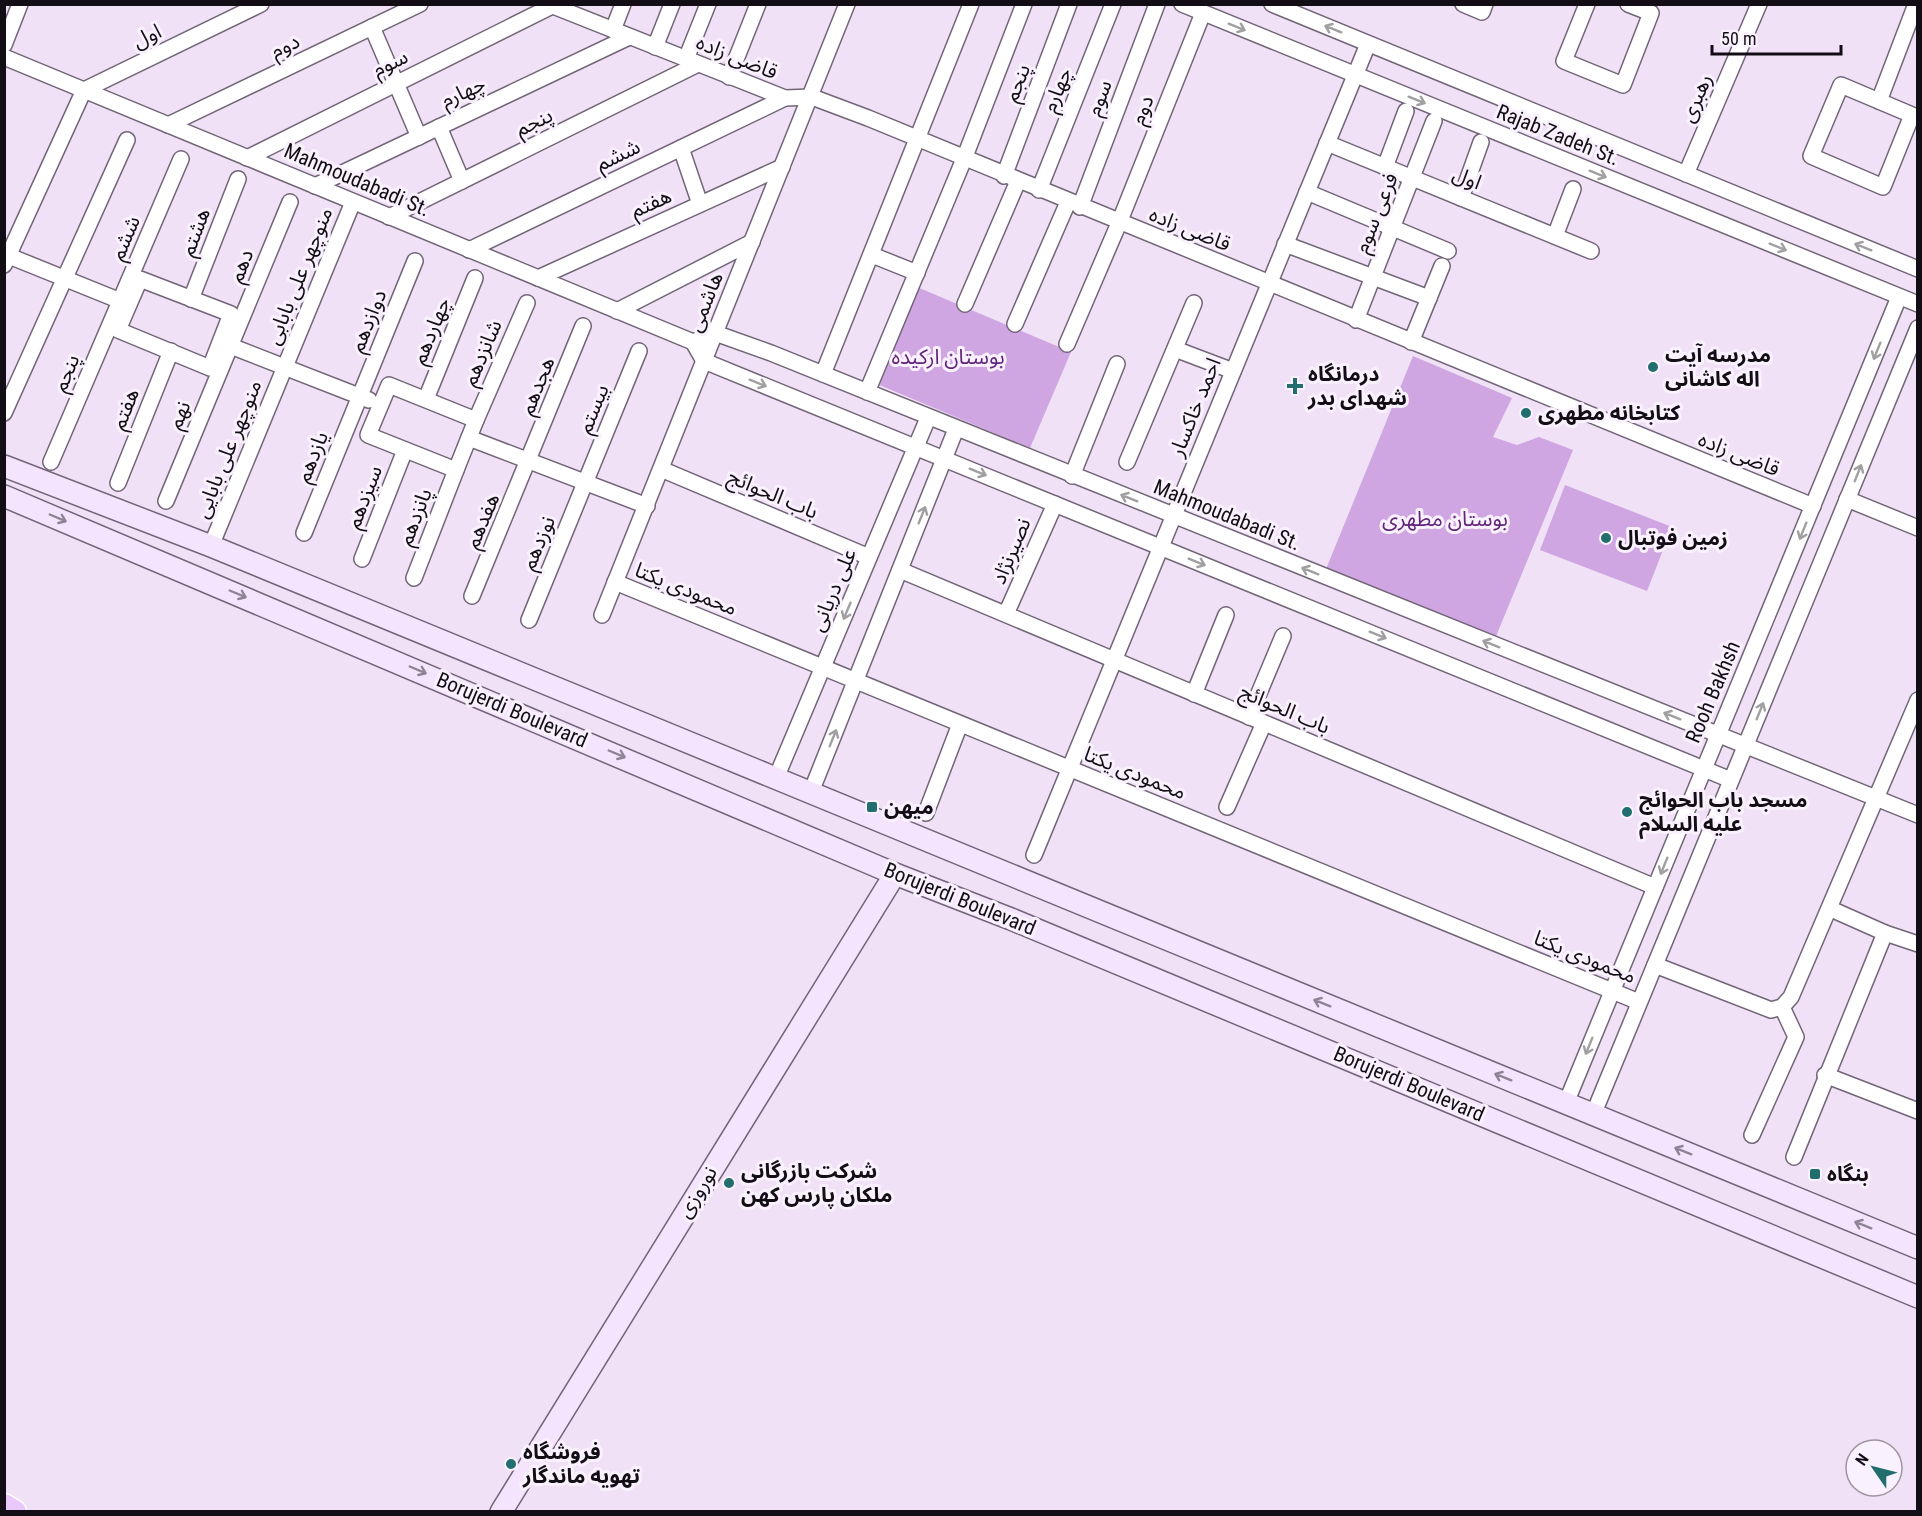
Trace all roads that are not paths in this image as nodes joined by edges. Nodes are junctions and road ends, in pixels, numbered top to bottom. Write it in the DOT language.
graph roads {
  1 [pos="20,4"];
  2 [pos="261,4"];
  3 [pos="420,4"];
  4 [pos="623,4"];
  5 [pos="672,4"];
  6 [pos="708,4"];
  7 [pos="758,4"];
  8 [pos="847,4"];
  9 [pos="971,4"];
  10 [pos="1024,4"];
  11 [pos="1069,4"];
  12 [pos="1113,4"];
  13 [pos="1157,4"];
  14 [pos="1182,4"];
  15 [pos="1272,4"];
  16 [pos="1463,4"];
  17 [pos="1485,4"];
  18 [pos="1587,4"];
  19 [pos="1628,4"];
  20 [pos="1759,4"];
  21 [pos="1916,4"];
  22 [pos="550,5"];
  23 [pos="577,10"];
  24 [pos="1203,13"];
  25 [pos="372,27"];
  26 [pos="613,30"];
  27 [pos="629,37"];
  28 [pos="1368,44"];
  29 [pos="4,45"];
  30 [pos="655,47"];
  31 [pos="4,57"];
  32 [pos="692,62"];
  33 [pos="1355,75"];
  34 [pos="729,77"];
  35 [pos="394,84"];
  36 [pos="84,90"];
  37 [pos="812,97"];
  38 [pos="785,99"];
  39 [pos="1879,101"];
  40 [pos="1406,111"];
  41 [pos="1434,122"];
  42 [pos="168,125"];
  43 [pos="439,127"];
  44 [pos="419,137"];
  45 [pos="917,139"];
  46 [pos="127,140"];
  47 [pos="1481,142"];
  48 [pos="1327,143"];
  49 [pos="681,148"];
  50 [pos="247,158"];
  51 [pos="181,159"];
  52 [pos="964,159"];
  53 [pos="782,167"];
  54 [pos="1385,167"];
  55 [pos="1686,174"];
  56 [pos="1413,178"];
  57 [pos="237,179"];
  58 [pos="1011,179"];
  59 [pos="462,181"];
  60 [pos="315,186"];
  61 [pos="1573,189"];
  62 [pos="1039,190"];
  63 [pos="1307,192"];
  64 [pos="1461,198"];
  65 [pos="353,201"];
  66 [pos="290,202"];
  67 [pos="700,204"];
  68 [pos="1074,204"];
  69 [pos="389,217"];
  70 [pos="1119,223"];
  71 [pos="1393,228"];
  72 [pos="1555,236"];
  73 [pos="752,242"];
  74 [pos="1285,244"];
  75 [pos="469,250"];
  76 [pos="1448,251"];
  77 [pos="1591,251"];
  78 [pos="872,255"];
  79 [pos="6,258"];
  80 [pos="415,261"];
  81 [pos="1442,266"];
  82 [pos="1917,269"];
  83 [pos="917,273"];
  84 [pos="1373,277"];
  85 [pos="65,278"];
  86 [pos="475,278"];
  87 [pos="538,278"];
  88 [pos="1269,284"];
  89 [pos="1899,297"];
  90 [pos="1429,298"];
  91 [pos="192,299"];
  92 [pos="124,303"];
  93 [pos="526,303"];
  94 [pos="1194,303"];
  95 [pos="965,304"];
  96 [pos="1917,304"];
  97 [pos="617,311"];
  98 [pos="1356,320"];
  99 [pos="1015,324"];
  100 [pos="583,326"];
  101 [pos="1917,328"];
  102 [pos="715,333"];
  103 [pos="693,342"];
  104 [pos="1411,342"];
  105 [pos="226,344"];
  106 [pos="1067,344"];
  107 [pos="1175,349"];
  108 [pos="171,351"];
  109 [pos="639,351"];
  110 [pos="704,361"];
  111 [pos="1117,364"];
  112 [pos="284,367"];
  113 [pos="1233,371"];
  114 [pos="823,374"];
  115 [pos="867,393"];
  116 [pos="360,396"];
  117 [pos="426,399"];
  118 [pos="381,405"];
  119 [pos="4,413"];
  120 [pos="928,418"];
  121 [pos="476,420"];
  122 [pos="956,429"];
  123 [pos="469,438"];
  124 [pos="915,447"];
  125 [pos="405,450"];
  126 [pos="944,459"];
  127 [pos="51,462"];
  128 [pos="530,462"];
  129 [pos="1127,462"];
  130 [pos="4,466"];
  131 [pos="661,469"];
  132 [pos="456,470"];
  133 [pos="1072,476"];
  134 [pos="118,483"];
  135 [pos="586,483"];
  136 [pos="4,496"];
  137 [pos="1847,499"];
  138 [pos="166,501"];
  139 [pos="1054,504"];
  140 [pos="647,506"];
  141 [pos="1813,507"];
  142 [pos="1173,516"];
  143 [pos="1917,528"];
  144 [pos="304,533"];
  145 [pos="212,546"];
  146 [pos="1160,547"];
  147 [pos="869,557"];
  148 [pos="362,559"];
  149 [pos="900,570"];
  150 [pos="414,578"];
  151 [pos="615,582"];
  152 [pos="472,596"];
  153 [pos="1006,614"];
  154 [pos="603,615"];
  155 [pos="1226,615"];
  156 [pos="529,620"];
  157 [pos="1283,636"];
  158 [pos="1114,660"];
  159 [pos="823,668"];
  160 [pos="855,681"];
  161 [pos="1194,694"];
  162 [pos="1917,700"];
  163 [pos="1249,717"];
  164 [pos="1264,723"];
  165 [pos="960,724"];
  166 [pos="1718,735"];
  167 [pos="1745,746"];
  168 [pos="1069,769"];
  169 [pos="1704,769"];
  170 [pos="776,778"];
  171 [pos="1731,780"];
  172 [pos="811,792"];
  173 [pos="1876,800"];
  174 [pos="1227,807"];
  175 [pos="926,813"];
  176 [pos="1917,815"];
  177 [pos="1034,855"];
  178 [pos="895,874"];
  179 [pos="1655,887"];
  180 [pos="1831,909"];
  181 [pos="1885,933"];
  182 [pos="1917,944"];
  183 [pos="1655,965"];
  184 [pos="1612,991"];
  185 [pos="1640,1002"];
  186 [pos="1782,1006"];
  187 [pos="1825,1076"];
  188 [pos="1566,1103"];
  189 [pos="1917,1111"];
  190 [pos="1593,1115"];
  191 [pos="1752,1136"];
  192 [pos="1794,1157"];
  193 [pos="1917,1248"];
  194 [pos="1917,1297"];
  195 [pos="4,1506"];
  196 [pos="14,1512"];
  197 [pos="501,1512"];
  1 -- 29 [label="street"];
  2 -- 36 [label="street, اول"];
  3 -- 25 [label="street, دوم"];
  4 -- 26 [label="street"];
  5 -- 30 [label="street"];
  6 -- 32 [label="street"];
  7 -- 34 [label="street"];
  8 -- 37 [label="street, هاشمی"];
  9 -- 45 [label="street"];
  10 -- 52 [label="street"];
  11 -- 58 [label="street, پنجم"];
  12 -- 62 [label="street, چهارم"];
  13 -- 68 [label="street, سوم"];
  14 -- 24 [label="street, Rajab Zadeh St."];
  28 -- 15 [label="street, Rajab Zadeh St., one-way"];
  16 -- 17 [label="street"];
  18 -- 19 [label="street"];
  20 -- 55 [label="street, رهبری"];
  21 -- 39 [label="street"];
  22 -- 23 [label="street, قاضی زاده"];
  22 -- 35 [label="street, سوم"];
  23 -- 26 [label="street, قاضی زاده"];
  24 -- 33 [label="street, Rajab Zadeh St., one-way"];
  24 -- 70 [label="street, دوم"];
  25 -- 35 [label="street"];
  25 -- 42 [label="street, دوم"];
  26 -- 27 [label="street, قاضی زاده"];
  27 -- 30 [label="street, قاضی زاده"];
  27 -- 43 [label="street, چهارم"];
  28 -- 33 [label="street, احمد خاکسار"];
  28 -- 55 [label="street, Rajab Zadeh St."];
  30 -- 32 [label="street, قاضی زاده"];
  31 -- 36 [label="street, Mahmoudabadi St."];
  32 -- 34 [label="street, قاضی زاده"];
  32 -- 59 [label="street, پنجم"];
  33 -- 48 [label="street, احمد خاکسار"];
  33 -- 89 [label="street, Rajab Zadeh St., one-way"];
  34 -- 38 [label="street, قاضی زاده"];
  35 -- 44 [label="street"];
  35 -- 50 [label="street, سوم"];
  36 -- 42 [label="street, Mahmoudabadi St."];
  36 -- 79 [label="street"];
  37 -- 38 [label="street, قاضی زاده"];
  37 -- 45 [label="street, قاضی زاده"];
  37 -- 53 [label="street, هاشمی"];
  38 -- 49 [label="street, ششم"];
  39 -- 39 [label="street"];
  40 -- 54 [label="street"];
  41 -- 56 [label="street, فرعی سوم"];
  42 -- 50 [label="street, Mahmoudabadi St."];
  43 -- 44 [label="street, چهارم"];
  43 -- 59 [label="street"];
  44 -- 60 [label="street, چهارم"];
  45 -- 52 [label="street, قاضی زاده"];
  45 -- 78 [label="street"];
  46 -- 85 [label="street"];
  47 -- 64 [label="street"];
  48 -- 54 [label="street, اول"];
  48 -- 63 [label="street, احمد خاکسار"];
  49 -- 67 [label="street"];
  49 -- 75 [label="street, ششم"];
  50 -- 60 [label="street, Mahmoudabadi St."];
  51 -- 92 [label="street, ششم"];
  52 -- 58 [label="street, قاضی زاده"];
  52 -- 83 [label="street"];
  53 -- 67 [label="street, هفتم"];
  53 -- 73 [label="street, هاشمی"];
  54 -- 56 [label="street, اول"];
  82 -- 55 [label="street, Rajab Zadeh St., one-way"];
  56 -- 64 [label="street, اول"];
  56 -- 71 [label="street, فرعی سوم"];
  57 -- 91 [label="street, هشتم"];
  58 -- 62 [label="street, قاضی زاده"];
  58 -- 95 [label="street, پنجم"];
  59 -- 69 [label="street, پنجم"];
  60 -- 65 [label="street, Mahmoudabadi St."];
  61 -- 72 [label="street"];
  62 -- 68 [label="street, قاضی زاده"];
  63 -- 71 [label="street"];
  63 -- 74 [label="street, احمد خاکسار"];
  64 -- 72 [label="street, اول"];
  65 -- 69 [label="street, Mahmoudabadi St."];
  65 -- 112 [label="street, منوچهر علی بابابی"];
  66 -- 105 [label="street, دهم"];
  67 -- 87 [label="street, هفتم"];
  68 -- 70 [label="street, قاضی زاده"];
  68 -- 99 [label="street, سوم"];
  69 -- 75 [label="street, Mahmoudabadi St."];
  70 -- 88 [label="street, قاضی زاده"];
  70 -- 106 [label="street, دوم"];
  71 -- 76 [label="street"];
  71 -- 84 [label="street, فرعی سوم"];
  72 -- 77 [label="street, اول"];
  73 -- 97 [label="street"];
  73 -- 102 [label="street, هاشمی"];
  74 -- 84 [label="street"];
  74 -- 88 [label="street, احمد خاکسار"];
  75 -- 87 [label="street, Mahmoudabadi St."];
  78 -- 83 [label="street"];
  78 -- 114 [label="street"];
  79 -- 85 [label="street"];
  80 -- 116 [label="street, دوازدهم"];
  81 -- 90 [label="street"];
  83 -- 115 [label="street"];
  84 -- 90 [label="street"];
  84 -- 98 [label="street, فرعی سوم"];
  85 -- 92 [label="street"];
  85 -- 119 [label="street"];
  86 -- 117 [label="street, چهاردهم"];
  87 -- 97 [label="street, Mahmoudabadi St."];
  88 -- 98 [label="street, قاضی زاده"];
  88 -- 113 [label="street, احمد خاکسار"];
  89 -- 96 [label="street, Rajab Zadeh St."];
  89 -- 141 [label="street, Rooh Bakhsh, one-way"];
  90 -- 104 [label="street"];
  91 -- 92 [label="street"];
  91 -- 105 [label="street"];
  92 -- 108 [label="street"];
  92 -- 127 [label="street, پنجم"];
  93 -- 121 [label="street, شانزدهم"];
  94 -- 107 [label="street"];
  97 -- 103 [label="street, Mahmoudabadi St."];
  98 -- 104 [label="street, قاضی زاده"];
  100 -- 128 [label="street, هجدهم"];
  137 -- 101 [label="street, one-way"];
  102 -- 103 [label="street"];
  102 -- 110 [label="street, هاشمی"];
  102 -- 114 [label="street, Mahmoudabadi St."];
  103 -- 110 [label="street"];
  104 -- 141 [label="street, قاضی زاده"];
  105 -- 108 [label="street"];
  105 -- 112 [label="street"];
  105 -- 138 [label="street, نهم"];
  107 -- 113 [label="street"];
  107 -- 129 [label="street"];
  108 -- 134 [label="street, هفتم"];
  109 -- 135 [label="street, بیستم"];
  110 -- 124 [label="street, one-way"];
  110 -- 131 [label="street, هاشمی"];
  111 -- 133 [label="street"];
  112 -- 116 [label="street"];
  112 -- 145 [label="street, منوچهر علی بابایی"];
  113 -- 142 [label="street, احمد خاکسار"];
  114 -- 115 [label="street, Mahmoudabadi St."];
  115 -- 120 [label="street, Mahmoudabadi St."];
  116 -- 118 [label="street"];
  116 -- 144 [label="street, یازدهم"];
  117 -- 118 [label="street"];
  117 -- 121 [label="street"];
  118 -- 125 [label="street"];
  120 -- 122 [label="street, Mahmoudabadi St."];
  120 -- 124 [label="street, علی دریانی"];
  121 -- 123 [label="street, شانزدهم"];
  122 -- 126 [label="street"];
  122 -- 133 [label="street, Mahmoudabadi St."];
  123 -- 128 [label="street"];
  123 -- 132 [label="street, پانزدهم"];
  124 -- 126 [label="street"];
  124 -- 147 [label="street, علی دریانی"];
  125 -- 132 [label="street"];
  125 -- 148 [label="street, سیزدهم"];
  126 -- 139 [label="street, one-way"];
  149 -- 126 [label="street, one-way"];
  128 -- 135 [label="street"];
  128 -- 152 [label="street, هفدهم"];
  130 -- 145 [label="main road, Borujerdi Boulevard"];
  131 -- 140 [label="street, هاشمی"];
  131 -- 147 [label="street, باب الحوائج"];
  132 -- 150 [label="street, پانزدهم"];
  142 -- 133 [label="street, Mahmoudabadi St., one-way"];
  135 -- 140 [label="street"];
  135 -- 156 [label="street, نوزدهم"];
  136 -- 178 [label="main road, Borujerdi Boulevard, one-way"];
  137 -- 143 [label="street"];
  167 -- 137 [label="street, one-way"];
  139 -- 146 [label="street"];
  139 -- 153 [label="street, نصیرنژاد"];
  140 -- 151 [label="street, هاشمی"];
  141 -- 166 [label="street, Rooh Bakhsh, one-way"];
  142 -- 146 [label="street, احمد خاکسار"];
  166 -- 142 [label="street, Mahmoudabadi St., one-way"];
  145 -- 170 [label="main road, Borujerdi Boulevard"];
  146 -- 158 [label="street, احمد خاکسار"];
  146 -- 169 [label="street, one-way"];
  147 -- 159 [label="street, علی دریانی, one-way"];
  149 -- 153 [label="street, باب الحوائج"];
  149 -- 160 [label="street"];
  151 -- 154 [label="street, هاشمی"];
  151 -- 159 [label="street, محمودی یکتا"];
  153 -- 158 [label="street, باب الحوائج"];
  155 -- 161 [label="street"];
  157 -- 163 [label="street"];
  158 -- 161 [label="street, باب الحوائج"];
  158 -- 168 [label="street, احمد خاکسار"];
  159 -- 160 [label="street, محمودی یکتا"];
  159 -- 170 [label="street, علی دریانی"];
  160 -- 165 [label="street, محمودی یکتا"];
  172 -- 160 [label="street, one-way"];
  161 -- 163 [label="street, باب الحوائج"];
  162 -- 173 [label="street"];
  163 -- 164 [label="street, باب الحوائج"];
  164 -- 174 [label="street"];
  164 -- 179 [label="street, باب الحوائج"];
  165 -- 168 [label="street, محمودی یکتا"];
  165 -- 175 [label="street"];
  166 -- 167 [label="street, Mahmoudabadi St."];
  166 -- 169 [label="street, Rooh Bakhsh"];
  167 -- 171 [label="street"];
  167 -- 173 [label="street, Mahmoudabadi St."];
  168 -- 177 [label="street, احمد خاکسار"];
  168 -- 184 [label="street, محمودی یکتا"];
  169 -- 171 [label="street"];
  169 -- 179 [label="street, Rooh Bakhsh, one-way"];
  170 -- 172 [label="main road, Borujerdi Boulevard"];
  171 -- 183 [label="street"];
  188 -- 172 [label="main road, Borujerdi Boulevard, one-way"];
  173 -- 176 [label="street, Mahmoudabadi St."];
  173 -- 180 [label="street"];
  178 -- 194 [label="main road, Borujerdi Boulevard"];
  178 -- 197 [label="main road, نوروزی"];
  179 -- 184 [label="street, Rooh Bakhsh"];
  180 -- 181 [label="street"];
  180 -- 186 [label="street"];
  181 -- 182 [label="street"];
  181 -- 187 [label="street"];
  183 -- 185 [label="street"];
  183 -- 186 [label="street"];
  184 -- 185 [label="street, محمودی یکتا"];
  184 -- 188 [label="street, Rooh Bakhsh, one-way"];
  185 -- 190 [label="street"];
  186 -- 191 [label="street"];
  187 -- 189 [label="street"];
  187 -- 192 [label="street"];
  188 -- 190 [label="main road, Borujerdi Boulevard"];
  193 -- 190 [label="main road, Borujerdi Boulevard, one-way"];
  195 -- 196 [label="main road"];
}
